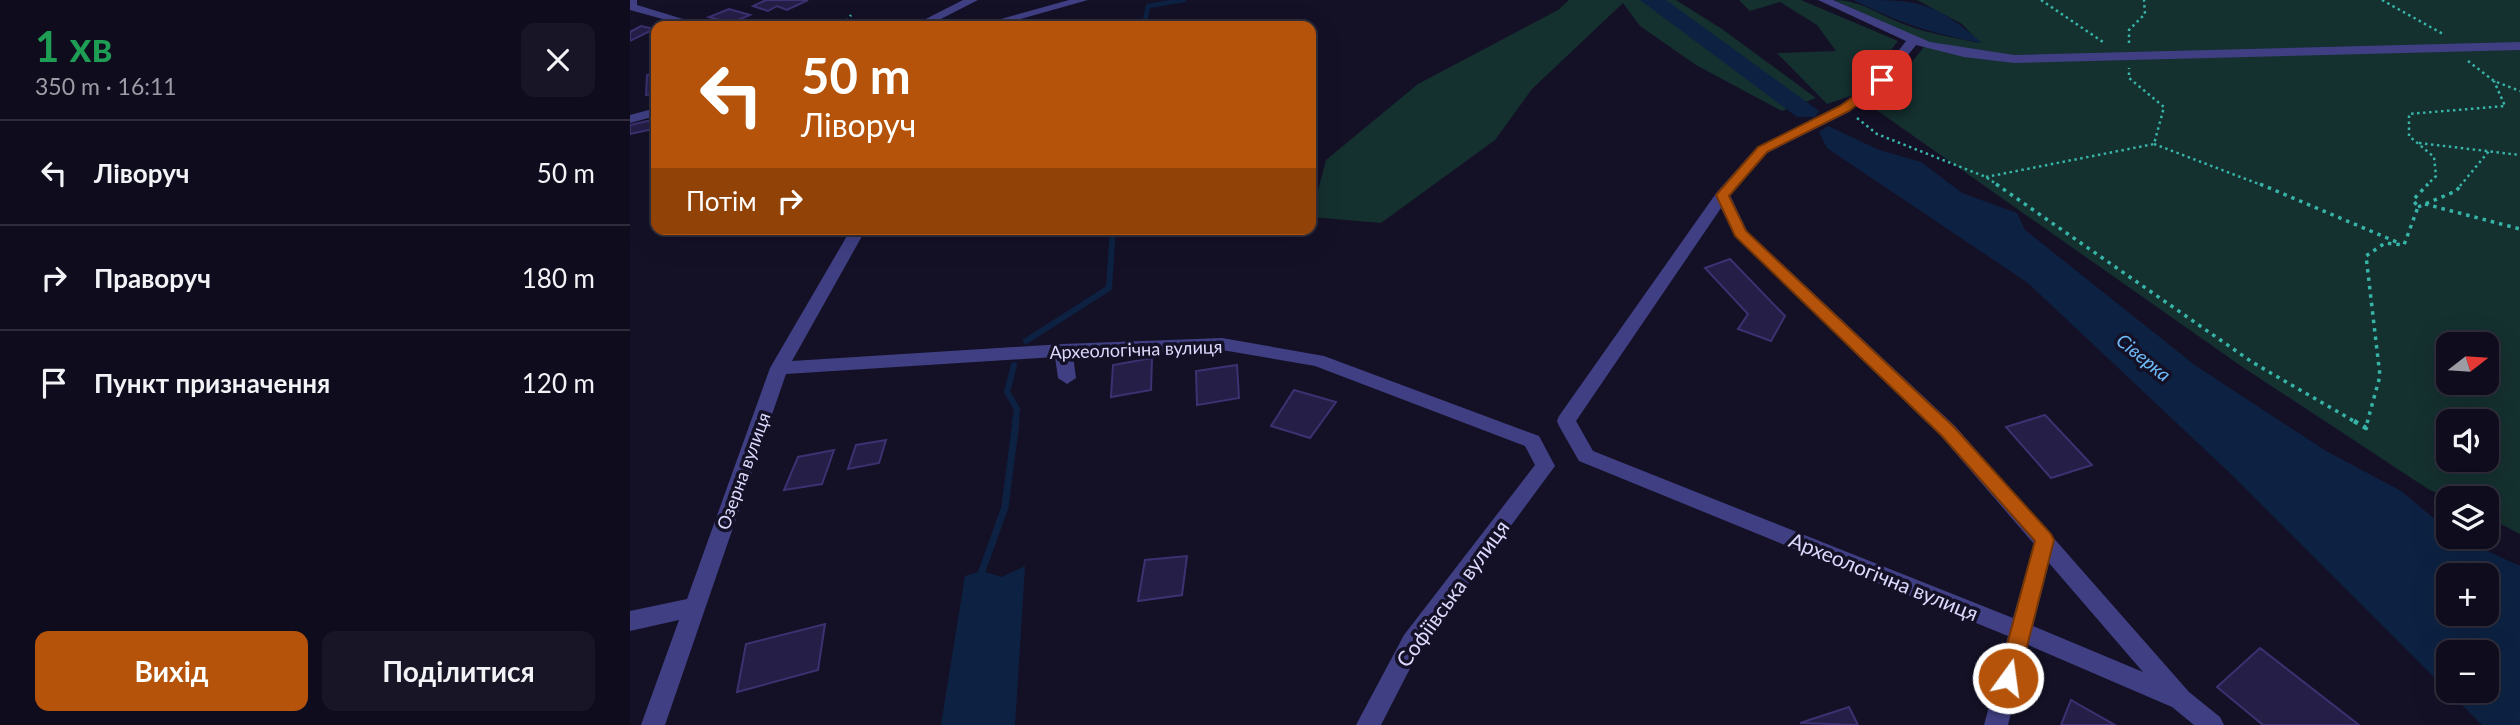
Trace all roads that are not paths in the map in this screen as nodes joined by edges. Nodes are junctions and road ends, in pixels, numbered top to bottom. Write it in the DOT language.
graph roads {
  1 [pos="650,0"];
  2 [pos="972,0"];
  3 [pos="1082,0"];
  4 [pos="1824,0"];
  5 [pos="631,5"];
  6 [pos="684,21"];
  7 [pos="928,21"];
  8 [pos="1001,21"];
  9 [pos="1913,40"];
  10 [pos="2520,46"];
  11 [pos="651,112"];
  12 [pos="630,118"];
  13 [pos="1722,195"];
  14 [pos="856,235"];
  15 [pos="1063,350"];
  16 [pos="779,368"];
  17 [pos="1067,378"];
  18 [pos="1545,466"];
  19 [pos="2045,540"];
  20 [pos="695,607"];
  21 [pos="630,621"];
  22 [pos="2020,631"];
  23 [pos="2181,700"];
  24 [pos="653,725"];
  25 [pos="1368,725"];
  26 [pos="1996,725"];
  27 [pos="2212,725"];
  1 -- 5 [label="street"];
  2 -- 7 [label="street"];
  3 -- 8 [label="street"];
  4 -- 9 [label="street"];
  5 -- 6 [label="street"];
  9 -- 10 [label="street"];
  9 -- 13 [label="street"];
  11 -- 12 [label="street"];
  13 -- 19 [label="street"];
  13 -- 22 [label="street, Археологічна вулиця"];
  14 -- 16 [label="street, Озерна вулиця"];
  15 -- 16 [label="street, Археологічна вулиця"];
  15 -- 17 [label="street"];
  15 -- 18 [label="street, Археологічна вулиця"];
  16 -- 20 [label="street, Озерна вулиця"];
  18 -- 25 [label="street, Софіївська вулиця"];
  19 -- 22 [label="street"];
  19 -- 23 [label="street"];
  20 -- 21 [label="street"];
  20 -- 24 [label="street, Озерна вулиця"];
  22 -- 23 [label="street, Археологічна вулиця"];
  22 -- 26 [label="street"];
  23 -- 27 [label="street"];
}
